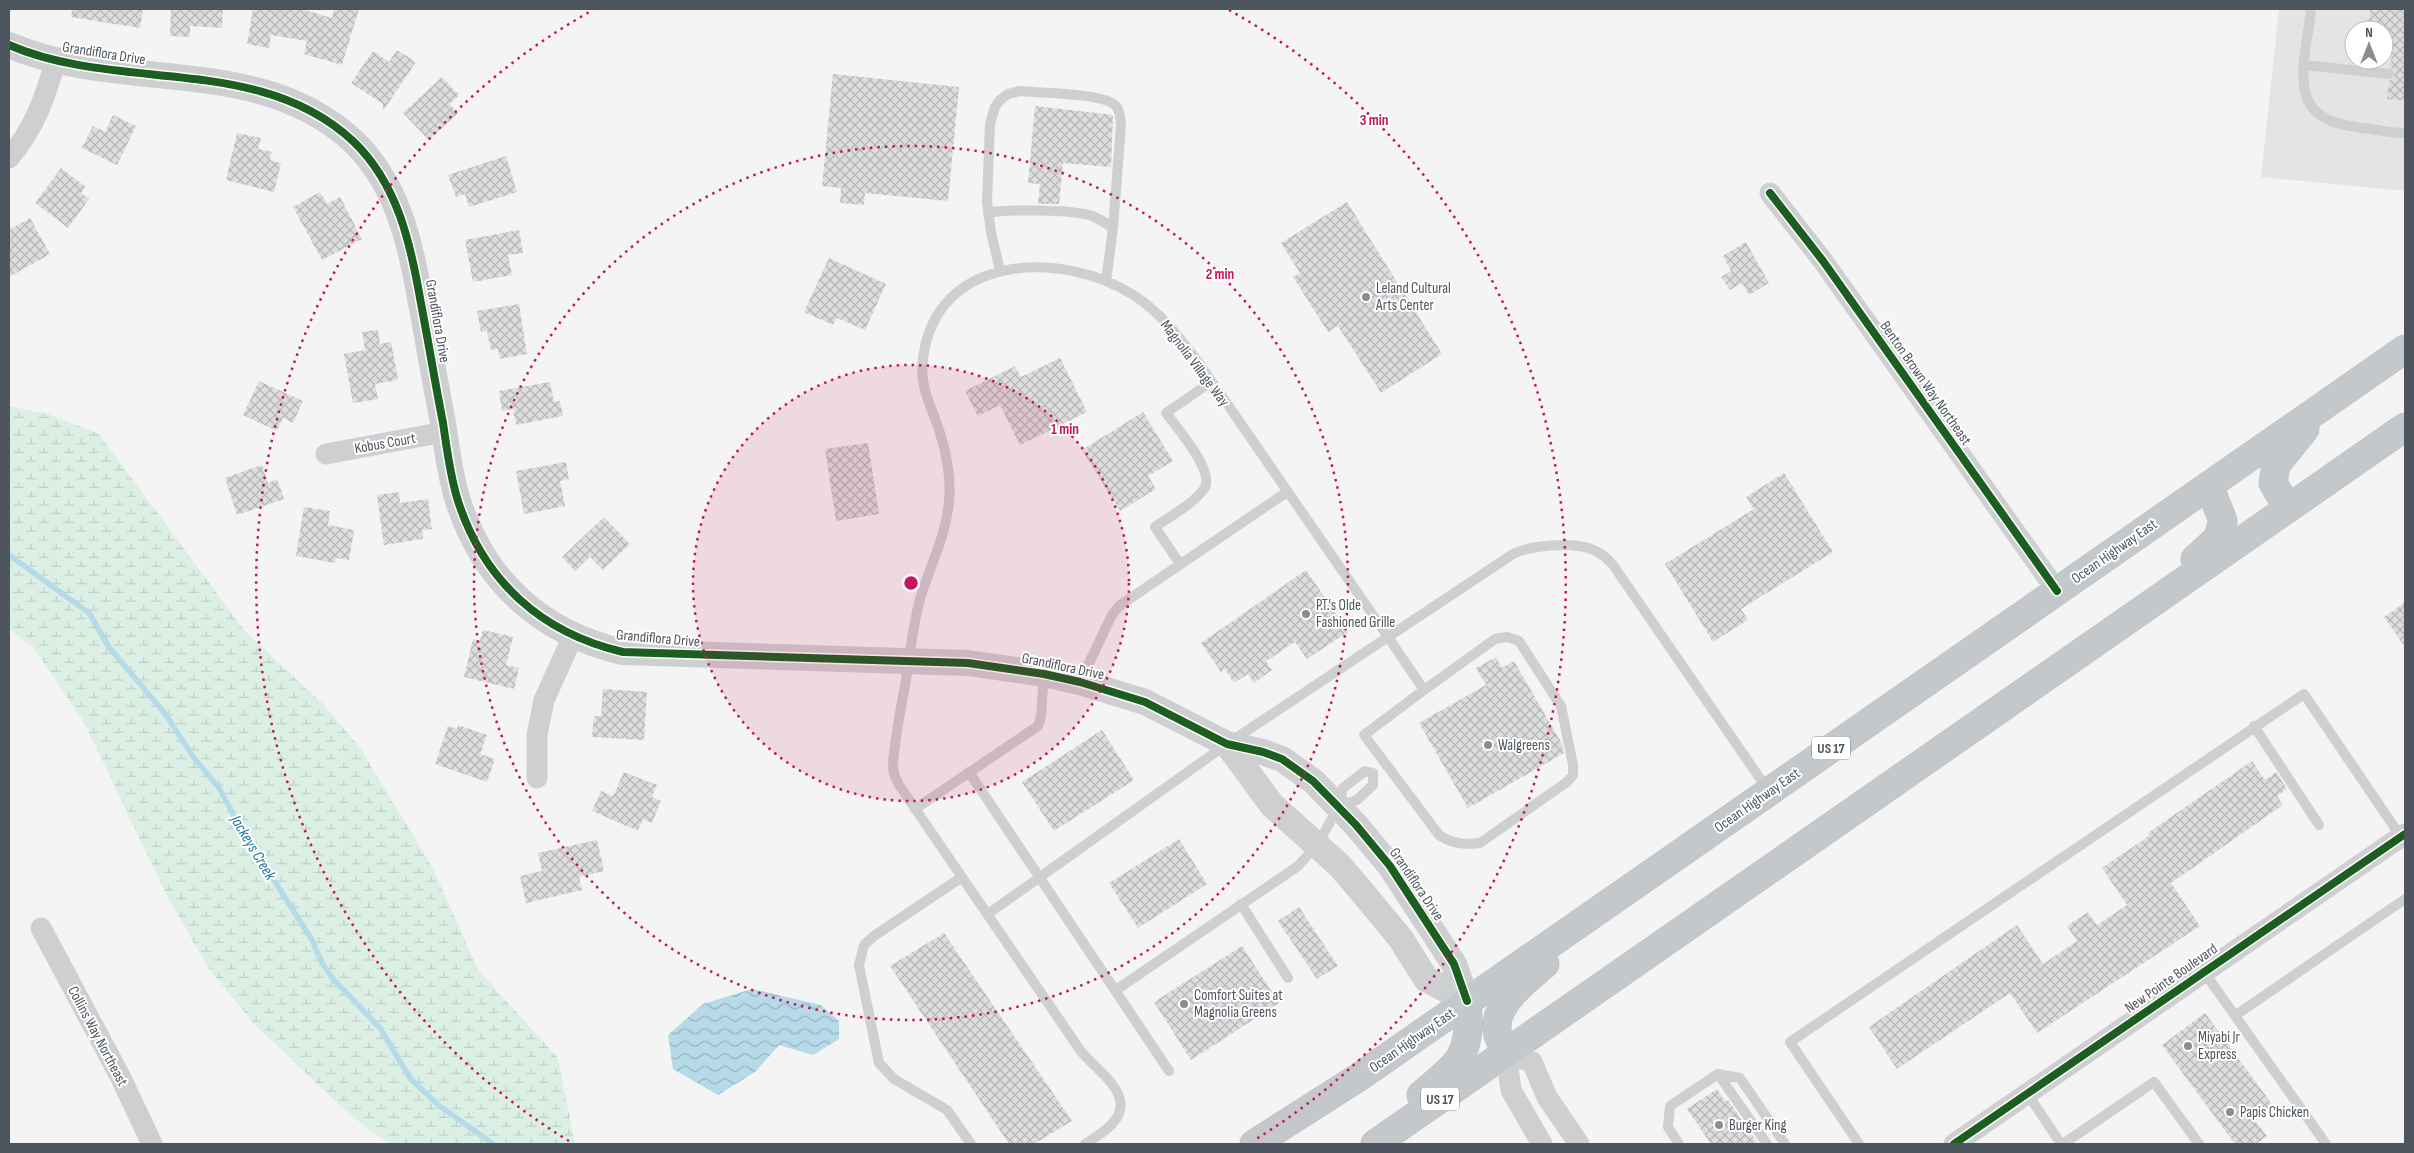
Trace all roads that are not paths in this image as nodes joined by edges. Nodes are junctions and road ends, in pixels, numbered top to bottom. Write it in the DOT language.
graph roads {
  1 [pos="2312,9"];
  2 [pos="9,45"];
  3 [pos="56,60"];
  4 [pos="2305,65"];
  5 [pos="2389,74"];
  6 [pos="2405,133"];
  7 [pos="9,158"];
  8 [pos="1770,193"];
  9 [pos="988,212"];
  10 [pos="1113,228"];
  11 [pos="1000,271"];
  12 [pos="1106,281"];
  13 [pos="2405,350"];
  14 [pos="1211,382"];
  15 [pos="2323,406"];
  16 [pos="2405,427"];
  17 [pos="444,432"];
  18 [pos="326,454"];
  19 [pos="2209,485"];
  20 [pos="1287,492"];
  21 [pos="2288,508"];
  22 [pos="1180,564"];
  23 [pos="2057,591"];
  24 [pos="2117,628"];
  25 [pos="573,636"];
  26 [pos="1388,637"];
  27 [pos="909,660"];
  28 [pos="1044,674"];
  29 [pos="1080,682"];
  30 [pos="1424,690"];
  31 [pos="2254,726"];
  32 [pos="1227,744"];
  33 [pos="1385,764"];
  34 [pos="970,772"];
  35 [pos="1373,773"];
  36 [pos="537,778"];
  37 [pos="1768,792"];
  38 [pos="1339,806"];
  39 [pos="915,809"];
  40 [pos="2319,826"];
  41 [pos="2403,836"];
  42 [pos="1317,845"];
  43 [pos="962,877"];
  44 [pos="1041,877"];
  45 [pos="1630,887"];
  46 [pos="2405,899"];
  47 [pos="1241,904"];
  48 [pos="988,914"];
  49 [pos="41,928"];
  50 [pos="2204,972"];
  51 [pos="1288,978"];
  52 [pos="1116,990"];
  53 [pos="1467,1001"];
  54 [pos="2236,1015"];
  55 [pos="1506,1053"];
  56 [pos="1170,1071"];
  57 [pos="1718,1074"];
  58 [pos="2027,1093"];
  59 [pos="152,1144"];
  60 [pos="971,1144"];
  61 [pos="1085,1144"];
  62 [pos="1254,1144"];
  63 [pos="1369,1144"];
  64 [pos="1375,1144"];
  65 [pos="1542,1144"];
  66 [pos="1579,1144"];
  67 [pos="1679,1144"];
  68 [pos="1767,1144"];
  69 [pos="1785,1144"];
  70 [pos="1859,1144"];
  71 [pos="1954,1144"];
  72 [pos="2062,1144"];
  73 [pos="2199,1144"];
  74 [pos="2326,1144"];
  1 -- 4 [label="lane"];
  2 -- 3 [label="street, Grandiflora Drive"];
  3 -- 7 [label="street"];
  3 -- 17 [label="street, Grandiflora Drive"];
  4 -- 5 [label="lane"];
  4 -- 6 [label="lane"];
  8 -- 23 [label="street, Benton Brown Way Northeast"];
  9 -- 10 [label="lane"];
  9 -- 10 [label="lane"];
  9 -- 11 [label="lane"];
  10 -- 12 [label="lane"];
  11 -- 12 [label="lane, Magnolia Village Way"];
  11 -- 27 [label="lane, Magnolia Village Way"];
  12 -- 14 [label="lane, Magnolia Village Way"];
  13 -- 15 [label="highway, Ocean Highway East / US 17"];
  14 -- 20 [label="lane, Magnolia Village Way"];
  14 -- 22 [label="lane"];
  15 -- 19 [label="highway, Ocean Highway East / US 17"];
  15 -- 21 [label="highway"];
  16 -- 21 [label="highway, US 17"];
  17 -- 18 [label="street, Kobus Court"];
  17 -- 25 [label="street, Grandiflora Drive"];
  19 -- 23 [label="highway, Ocean Highway East / US 17"];
  19 -- 24 [label="highway"];
  20 -- 22 [label="lane"];
  20 -- 26 [label="lane, Magnolia Village Way"];
  21 -- 24 [label="highway, US 17"];
  22 -- 29 [label="lane"];
  23 -- 37 [label="highway, Ocean Highway East / US 17"];
  24 -- 55 [label="highway, US 17"];
  25 -- 27 [label="street, Grandiflora Drive"];
  25 -- 36 [label="street"];
  26 -- 30 [label="lane, Magnolia Village Way"];
  26 -- 32 [label="lane"];
  26 -- 37 [label="lane"];
  27 -- 28 [label="street, Grandiflora Drive"];
  27 -- 39 [label="lane, Magnolia Village Way"];
  28 -- 29 [label="street, Grandiflora Drive"];
  28 -- 34 [label="lane"];
  29 -- 32 [label="street, Grandiflora Drive"];
  30 -- 33 [label="lane"];
  30 -- 33 [label="lane"];
  31 -- 40 [label="lane"];
  31 -- 41 [label="lane"];
  31 -- 70 [label="lane"];
  32 -- 38 [label="street, Grandiflora Drive"];
  32 -- 42 [label="street, Grandiflora Drive"];
  32 -- 44 [label="lane"];
  33 -- 35 [label="lane"];
  34 -- 39 [label="lane"];
  34 -- 44 [label="lane"];
  35 -- 38 [label="lane"];
  35 -- 38 [label="lane"];
  37 -- 45 [label="highway, Ocean Highway East / US 17"];
  38 -- 42 [label="lane"];
  38 -- 53 [label="street, Grandiflora Drive"];
  39 -- 43 [label="lane, Magnolia Village Way"];
  41 -- 50 [label="street, New Pointe Boulevard"];
  42 -- 47 [label="lane"];
  42 -- 53 [label="street, Grandiflora Drive"];
  43 -- 48 [label="lane, Magnolia Village Way"];
  43 -- 60 [label="lane"];
  44 -- 48 [label="lane"];
  44 -- 52 [label="lane"];
  45 -- 53 [label="highway, Ocean Highway East / US 17"];
  45 -- 55 [label="highway"];
  46 -- 54 [label="lane"];
  47 -- 51 [label="lane"];
  47 -- 52 [label="lane"];
  48 -- 61 [label="lane, Magnolia Village Way"];
  49 -- 59 [label="street, Collins Way Northeast"];
  50 -- 54 [label="lane"];
  50 -- 58 [label="street, New Pointe Boulevard"];
  52 -- 56 [label="lane"];
  53 -- 62 [label="highway, Ocean Highway East / US 17"];
  53 -- 63 [label="highway"];
  54 -- 74 [label="lane"];
  55 -- 64 [label="highway, US 17"];
  55 -- 65 [label="street"];
  55 -- 66 [label="street"];
  57 -- 67 [label="lane"];
  57 -- 68 [label="lane"];
  57 -- 69 [label="lane"];
  58 -- 71 [label="street, New Pointe Boulevard"];
  58 -- 72 [label="lane"];
  72 -- 73 [label="lane"];
}
